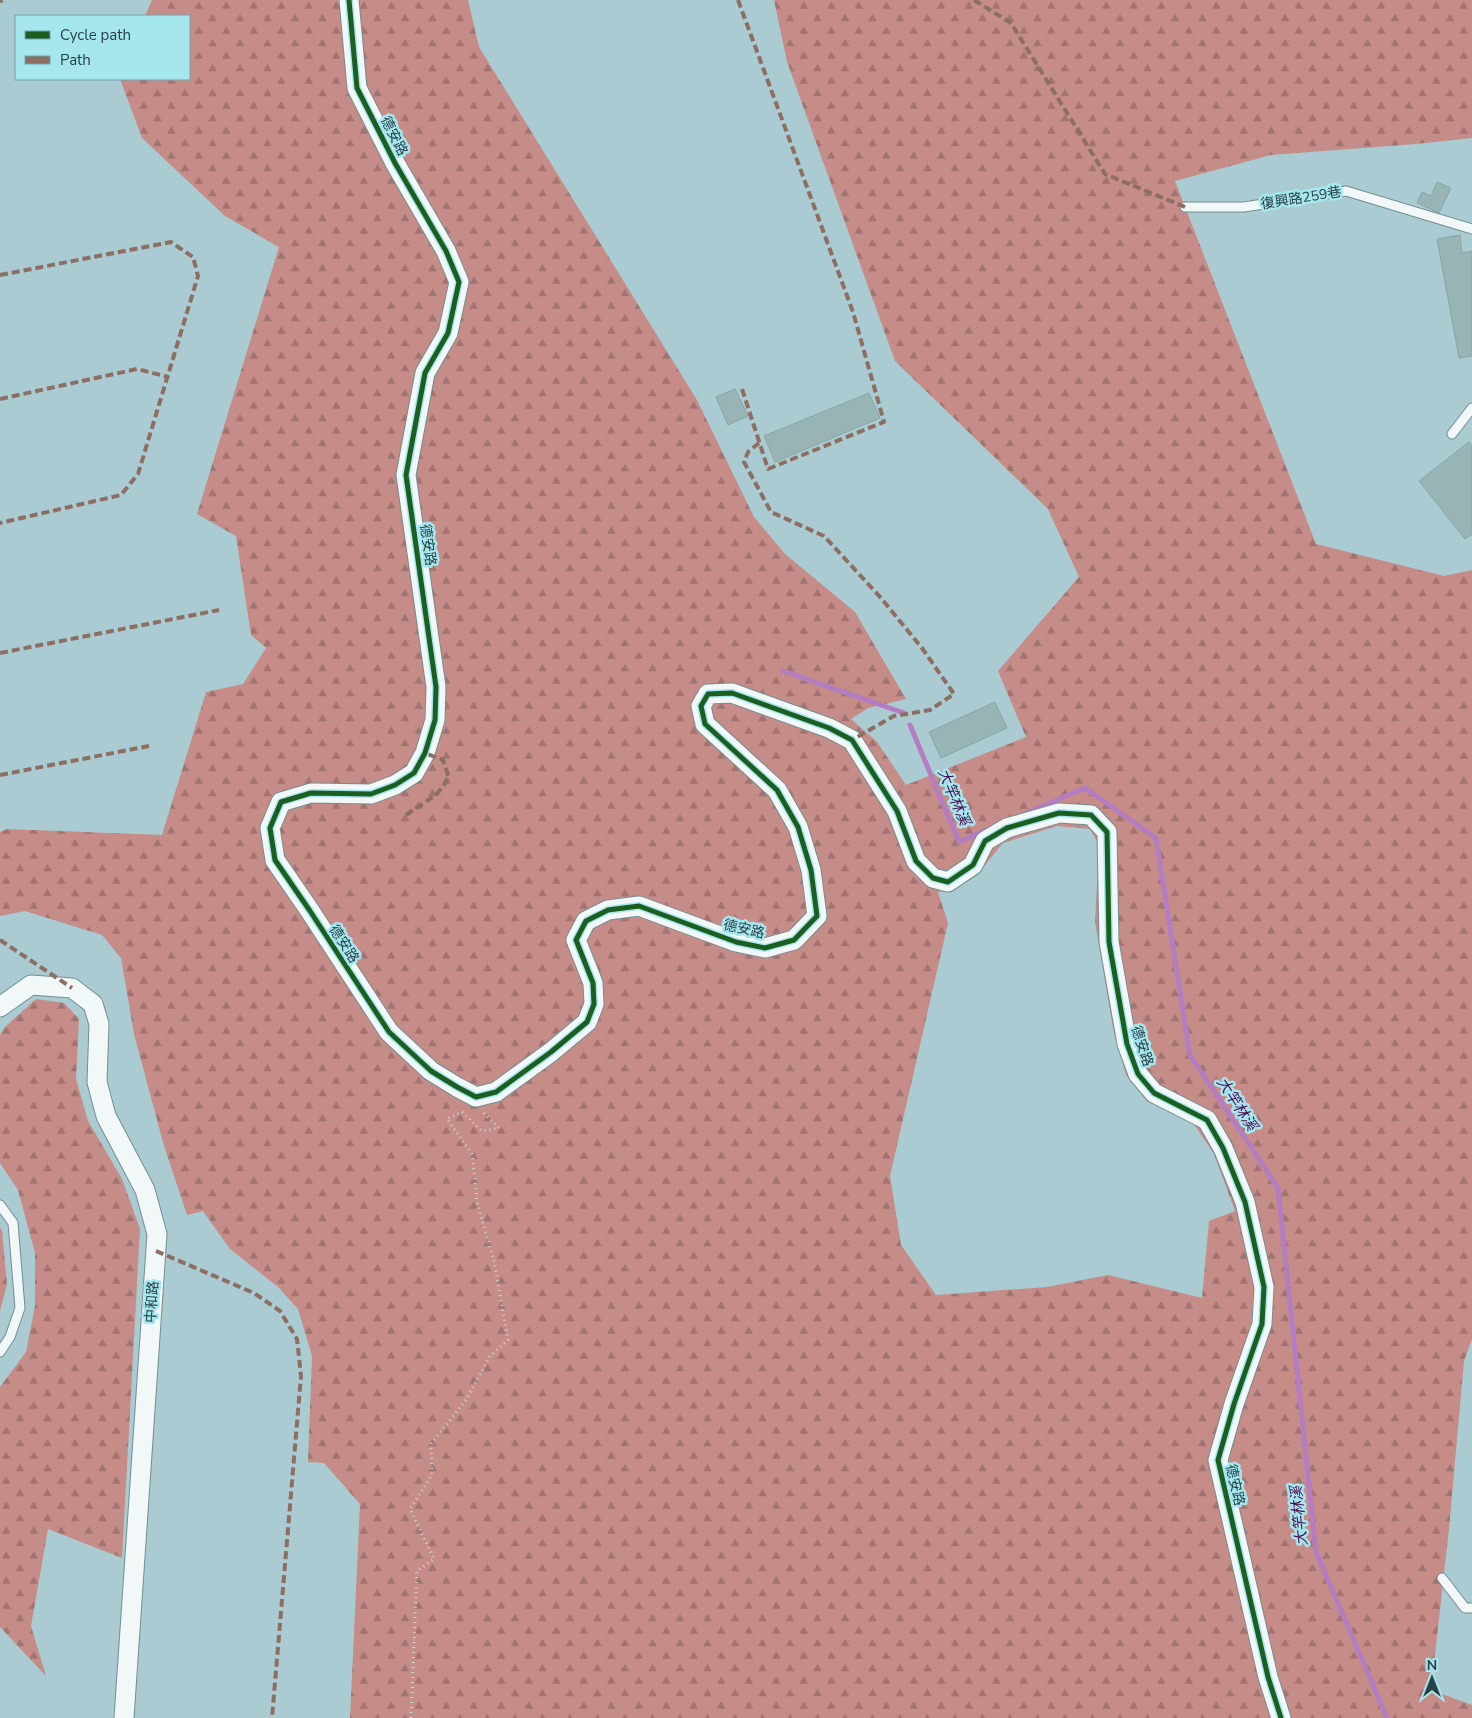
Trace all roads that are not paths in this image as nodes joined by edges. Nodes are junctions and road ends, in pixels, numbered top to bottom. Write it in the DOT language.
graph roads {
  1 [pos="349,0"];
  2 [pos="1185,207"];
  3 [pos="1472,229"];
  4 [pos="1472,408"];
  5 [pos="1452,434"];
  6 [pos="0,1007"];
  7 [pos="0,1205"];
  8 [pos="0,1352"];
  9 [pos="1442,1578"];
  10 [pos="1472,1608"];
  11 [pos="124,1718"];
  12 [pos="1281,1718"];
  1 -- 12 [label="street, 德安路"];
  2 -- 3 [label="lane, 復興路259巷"];
  4 -- 5 [label="lane"];
  6 -- 11 [label="street, 中和路"];
  7 -- 8 [label="lane"];
  9 -- 10 [label="lane"];
}
